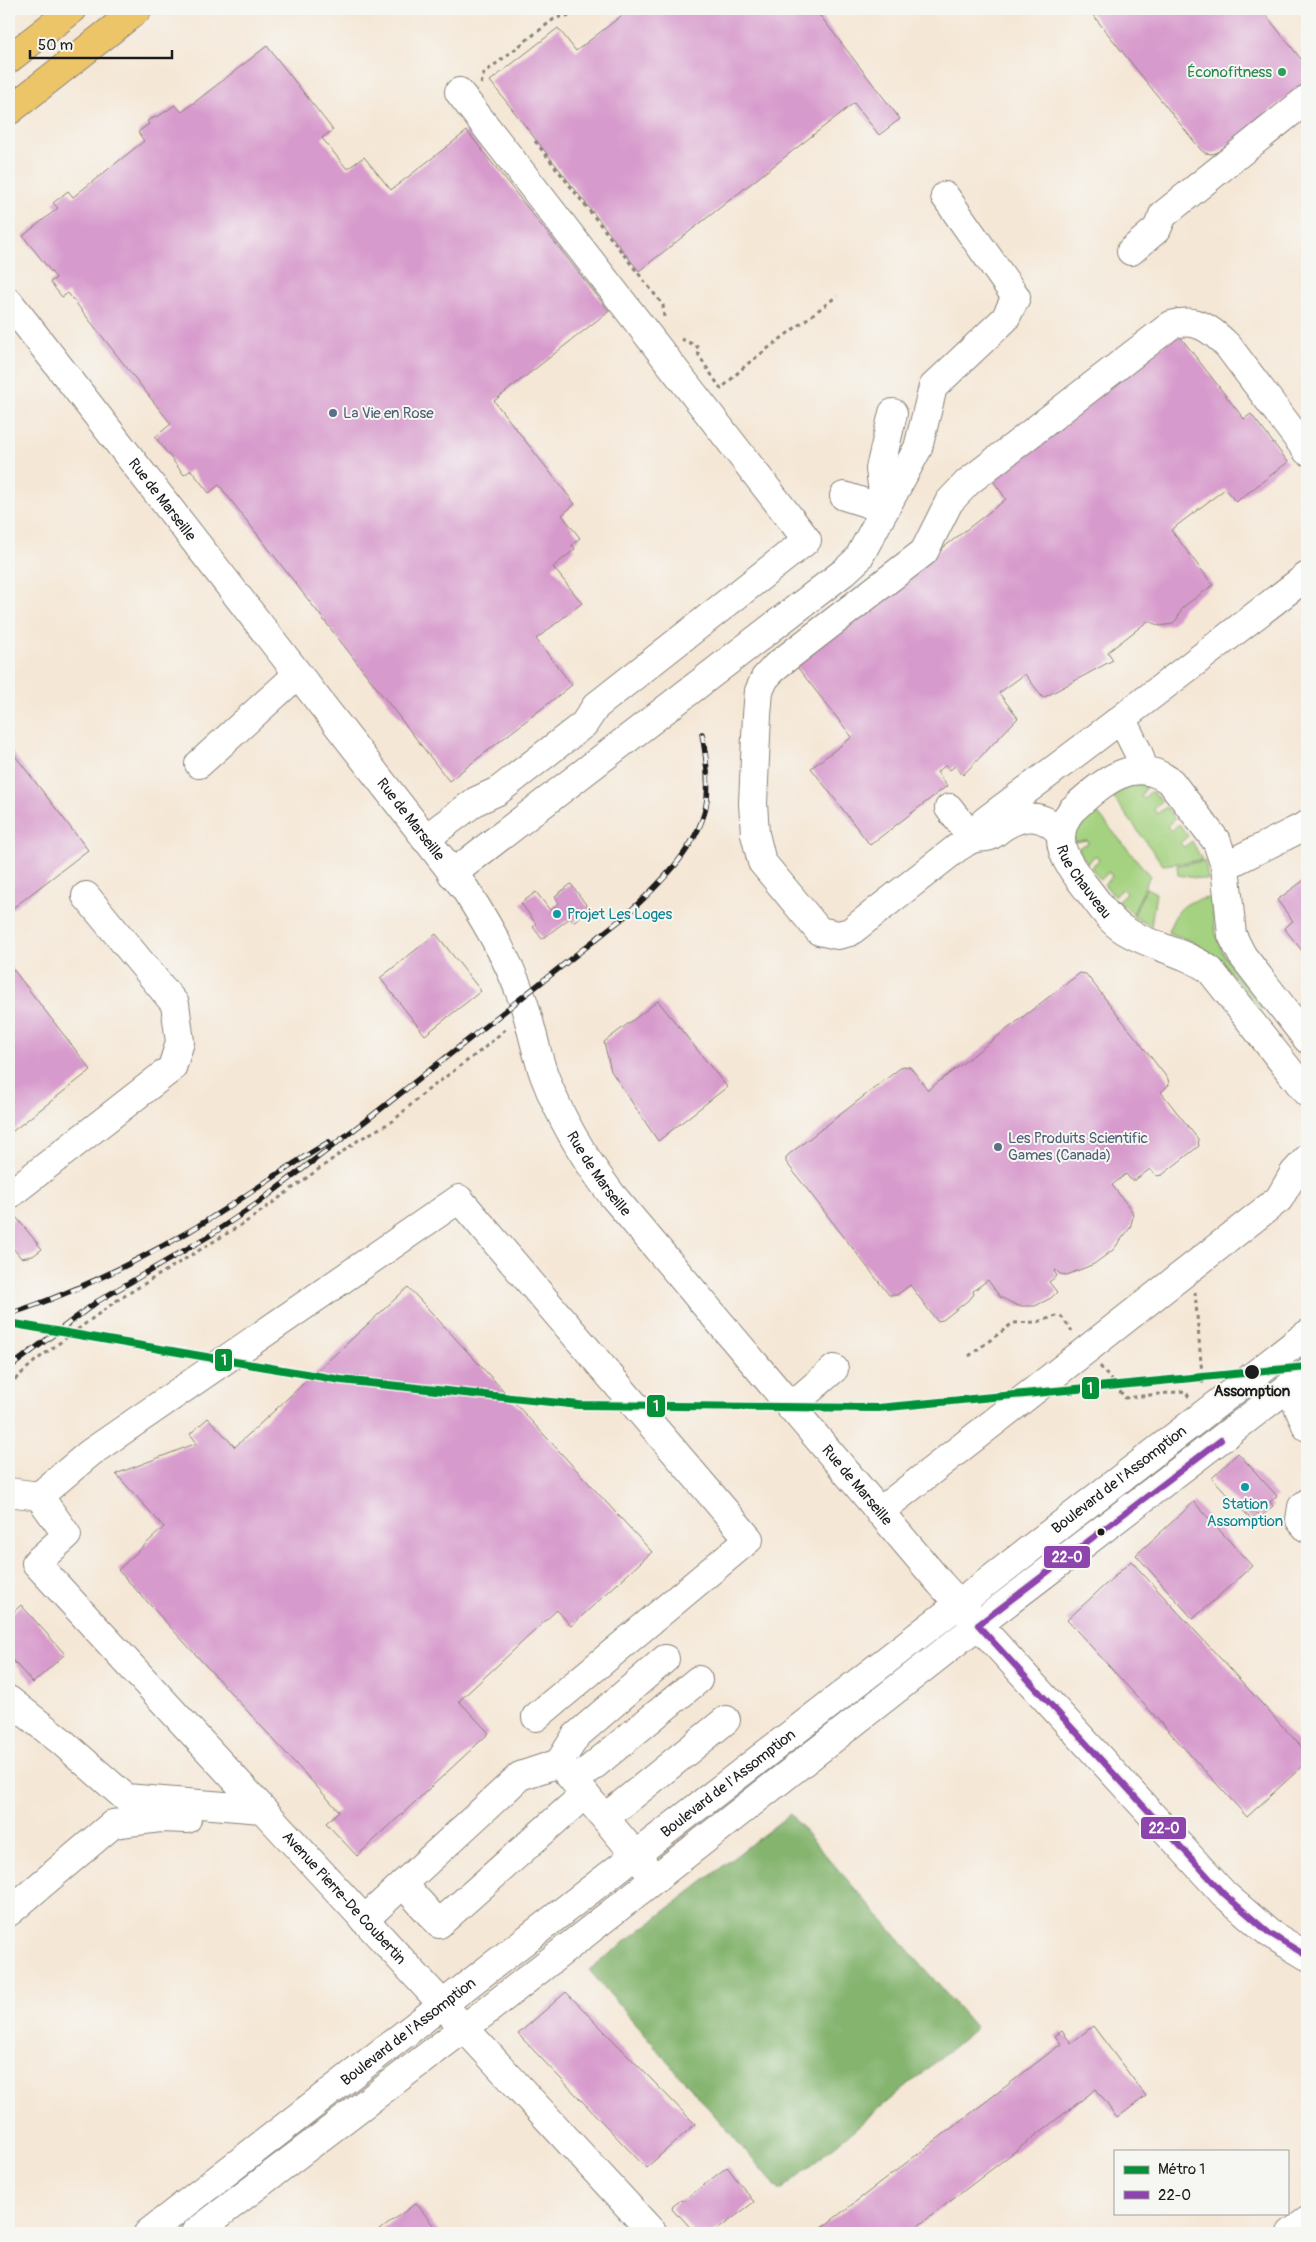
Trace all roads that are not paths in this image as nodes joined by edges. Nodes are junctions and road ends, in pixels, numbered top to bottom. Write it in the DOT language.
graph roads {
  1 [pos="73,9"];
  2 [pos="138,9"];
  3 [pos="9,59"];
  4 [pos="459,92"];
  5 [pos="1307,99"];
  6 [pos="9,111"];
  7 [pos="945,196"];
  8 [pos="1126,245"];
  9 [pos="9,302"];
  10 [pos="893,413"];
  11 [pos="1307,451"];
  12 [pos="844,496"];
  13 [pos="885,509"];
  14 [pos="1307,576"];
  15 [pos="297,675"];
  16 [pos="1122,720"];
  17 [pos="199,764"];
  18 [pos="1144,770"];
  19 [pos="949,808"];
  20 [pos="1307,825"];
  21 [pos="1061,834"];
  22 [pos="425,839"];
  23 [pos="973,839"];
  24 [pos="1224,866"];
  25 [pos="452,874"];
  26 [pos="86,896"];
  27 [pos="1307,1039"];
  28 [pos="1307,1092"];
  29 [pos="1307,1159"];
  30 [pos="9,1195"];
  31 [pos="1307,1334"];
  32 [pos="834,1369"];
  33 [pos="1297,1381"];
  34 [pos="790,1407"];
  35 [pos="1307,1427"];
  36 [pos="9,1492"];
  37 [pos="39,1496"];
  38 [pos="1307,1503"];
  39 [pos="880,1512"];
  40 [pos="1307,1528"];
  41 [pos="958,1603"];
  42 [pos="978,1625"];
  43 [pos="665,1659"];
  44 [pos="698,1680"];
  45 [pos="9,1700"];
  46 [pos="536,1717"];
  47 [pos="726,1720"];
  48 [pos="573,1779"];
  49 [pos="261,1809"];
  50 [pos="606,1817"];
  51 [pos="638,1855"];
  52 [pos="655,1880"];
  53 [pos="403,1884"];
  54 [pos="9,1912"];
  55 [pos="364,1920"];
  56 [pos="1307,1956"];
  57 [pos="443,2005"];
  58 [pos="464,2028"];
  59 [pos="1307,2221"];
  60 [pos="148,2233"];
  61 [pos="195,2233"];
  62 [pos="653,2233"];
  63 [pos="1291,2233"];
  1 -- 3 [label="main road"];
  2 -- 6 [label="main road"];
  4 -- 22 [label="street"];
  5 -- 8 [label="street"];
  7 -- 13 [label="street"];
  9 -- 15 [label="street, Rue de Marseille"];
  10 -- 13 [label="street"];
  11 -- 23 [label="street"];
  12 -- 13 [label="street"];
  13 -- 25 [label="street"];
  14 -- 16 [label="street"];
  15 -- 17 [label="street"];
  15 -- 22 [label="street, Rue de Marseille"];
  16 -- 18 [label="street"];
  16 -- 23 [label="street"];
  18 -- 21 [label="street, Rue Chauveau"];
  18 -- 24 [label="street"];
  19 -- 23 [label="street"];
  20 -- 24 [label="street"];
  21 -- 23 [label="street"];
  21 -- 28 [label="street, Rue Chauveau"];
  22 -- 25 [label="street, Rue de Marseille"];
  24 -- 27 [label="street"];
  25 -- 34 [label="street, Rue de Marseille"];
  26 -- 30 [label="street"];
  29 -- 39 [label="street"];
  31 -- 41 [label="street, Boulevard de l'Assomption"];
  32 -- 34 [label="street"];
  33 -- 35 [label="street"];
  33 -- 42 [label="street, Boulevard de l'Assomption"];
  34 -- 39 [label="street, Rue de Marseille"];
  36 -- 37 [label="street"];
  37 -- 46 [label="street"];
  37 -- 49 [label="street, Avenue Pierre-De Coubertin"];
  38 -- 40 [label="street"];
  39 -- 41 [label="street, Rue de Marseille"];
  41 -- 42 [label="street, Rue de Marseille"];
  41 -- 51 [label="street, Boulevard de l'Assomption"];
  42 -- 52 [label="street, Boulevard de l'Assomption"];
  42 -- 56 [label="street, Rue de Marseille"];
  43 -- 48 [label="street"];
  44 -- 48 [label="street"];
  45 -- 49 [label="street"];
  47 -- 50 [label="street"];
  48 -- 50 [label="street"];
  48 -- 53 [label="street"];
  48 -- 53 [label="street"];
  49 -- 54 [label="street"];
  49 -- 55 [label="street, Avenue Pierre-De Coubertin"];
  50 -- 51 [label="street"];
  51 -- 52 [label="street"];
  51 -- 57 [label="street, Boulevard de l'Assomption"];
  52 -- 58 [label="street, Boulevard de l'Assomption"];
  53 -- 55 [label="street"];
  55 -- 57 [label="street, Avenue Pierre-De Coubertin"];
  57 -- 58 [label="street, Avenue Pierre-De Coubertin"];
  57 -- 60 [label="street, Boulevard de l'Assomption"];
  58 -- 61 [label="street, Boulevard de l'Assomption"];
  58 -- 62 [label="street, Avenue Pierre-De Coubertin"];
  59 -- 63 [label="street"];
}
